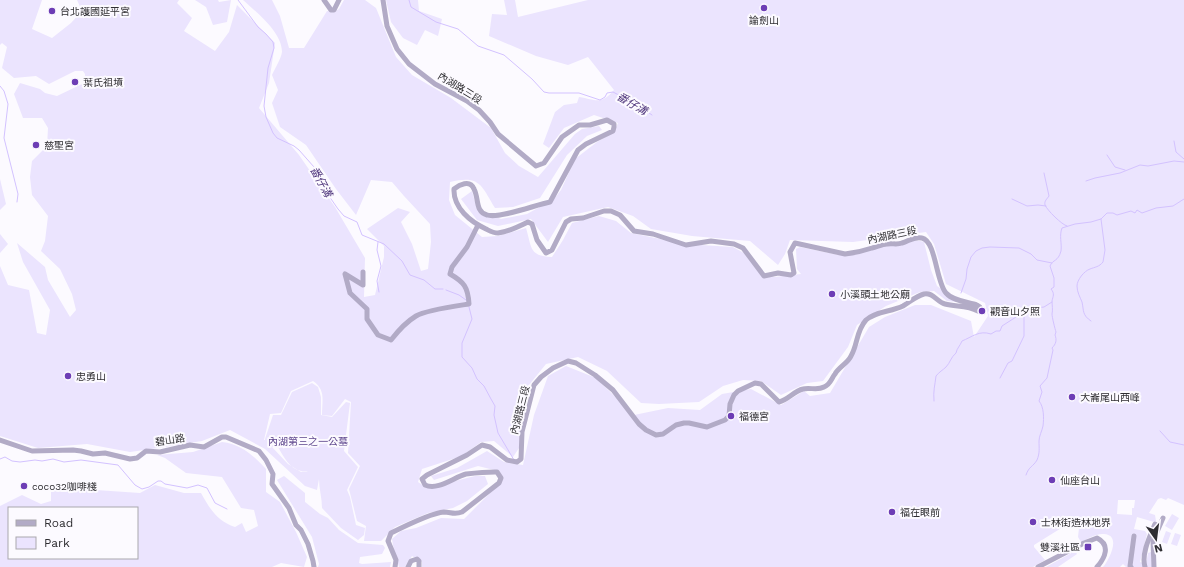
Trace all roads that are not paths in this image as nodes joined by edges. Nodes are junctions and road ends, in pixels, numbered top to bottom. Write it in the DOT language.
graph roads {
  1 [pos="324,0"];
  2 [pos="340,0"];
  3 [pos="383,0"];
  4 [pos="478,225"];
  5 [pos="363,272"];
  6 [pos="0,440"];
  7 [pos="1163,518"];
  8 [pos="1155,524"];
  9 [pos="1134,536"];
  10 [pos="314,567"];
  11 [pos="395,567"];
  12 [pos="408,567"];
  13 [pos="419,567"];
  14 [pos="1038,567"];
  15 [pos="1097,567"];
  16 [pos="1131,567"];
  17 [pos="1145,567"];
  18 [pos="1154,567"];
  1 -- 2 [label="street"];
  3 -- 4 [label="street, 內湖路三段"];
  4 -- 5 [label="street"];
  4 -- 11 [label="street, 內湖路三段"];
  6 -- 10 [label="street, 碧山路"];
  7 -- 18 [label="street"];
  8 -- 17 [label="street"];
  9 -- 16 [label="street"];
  12 -- 13 [label="street"];
  14 -- 15 [label="street"];
}
